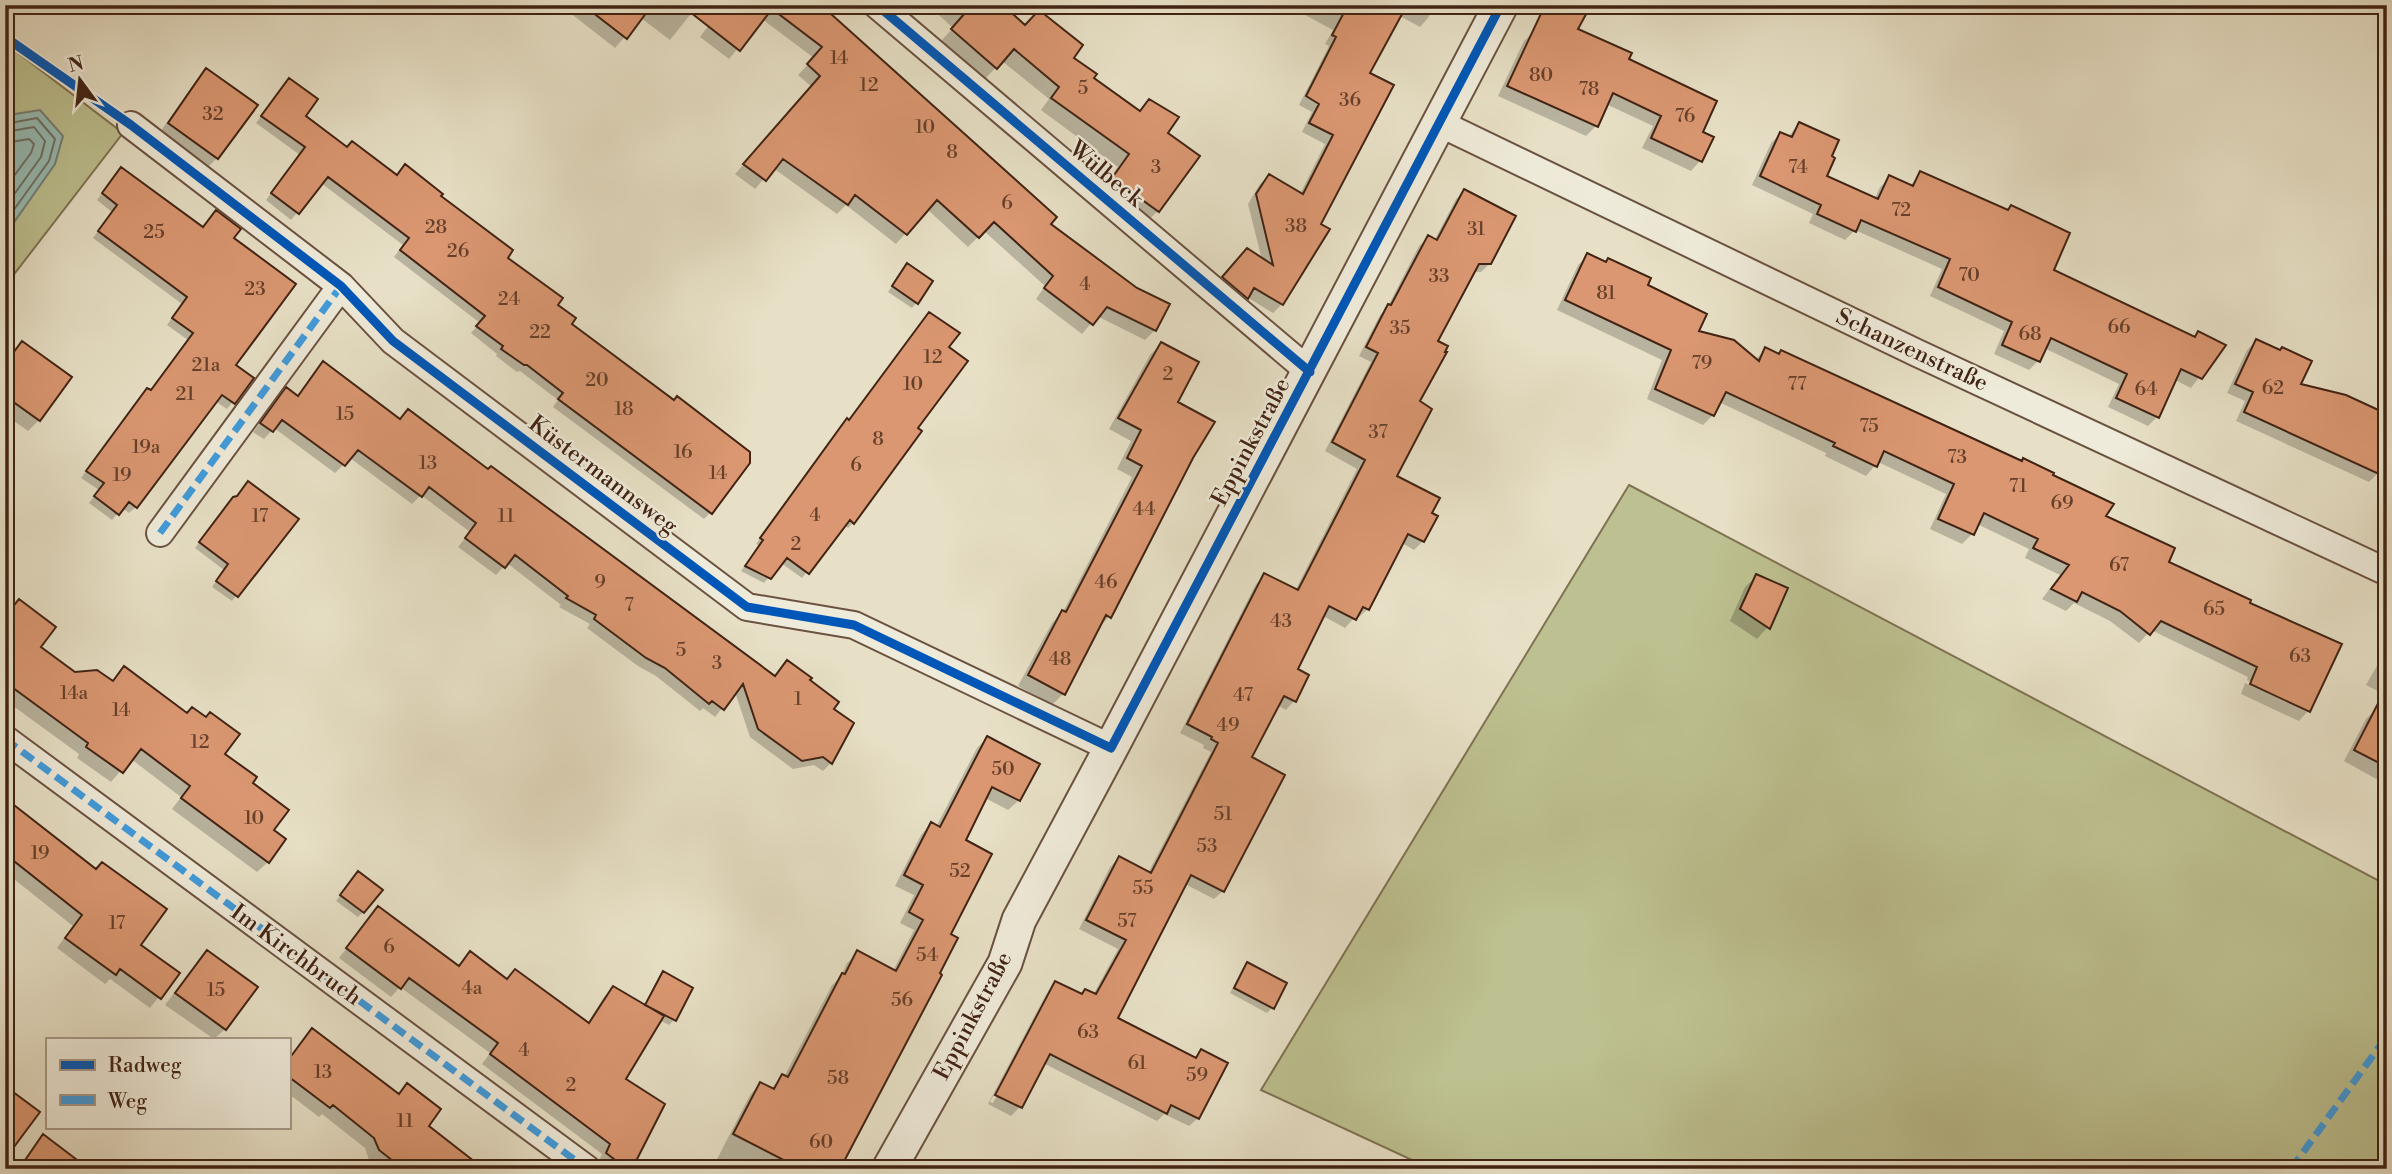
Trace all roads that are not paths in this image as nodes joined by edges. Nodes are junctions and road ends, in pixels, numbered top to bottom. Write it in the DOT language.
graph roads {
  1 [pos="877,5"];
  2 [pos="1501,5"];
  3 [pos="1440,123"];
  4 [pos="131,125"];
  5 [pos="341,286"];
  6 [pos="1310,372"];
  7 [pos="160,533"];
  8 [pos="2387,572"];
  9 [pos="5,739"];
  10 [pos="1111,748"];
  11 [pos="587,1169"];
  12 [pos="889,1169"];
  1 -- 6 [label="street, Wülbeck"];
  2 -- 3 [label="street, Eppinkstraße"];
  3 -- 6 [label="street, Eppinkstraße"];
  3 -- 8 [label="street, Schanzenstraße"];
  4 -- 5 [label="street, Küstermannsweg"];
  5 -- 7 [label="street"];
  5 -- 10 [label="street, Küstermannsweg"];
  6 -- 10 [label="street, Eppinkstraße"];
  9 -- 11 [label="street, Im Kirchbruch"];
  10 -- 12 [label="street, Eppinkstraße"];
}
